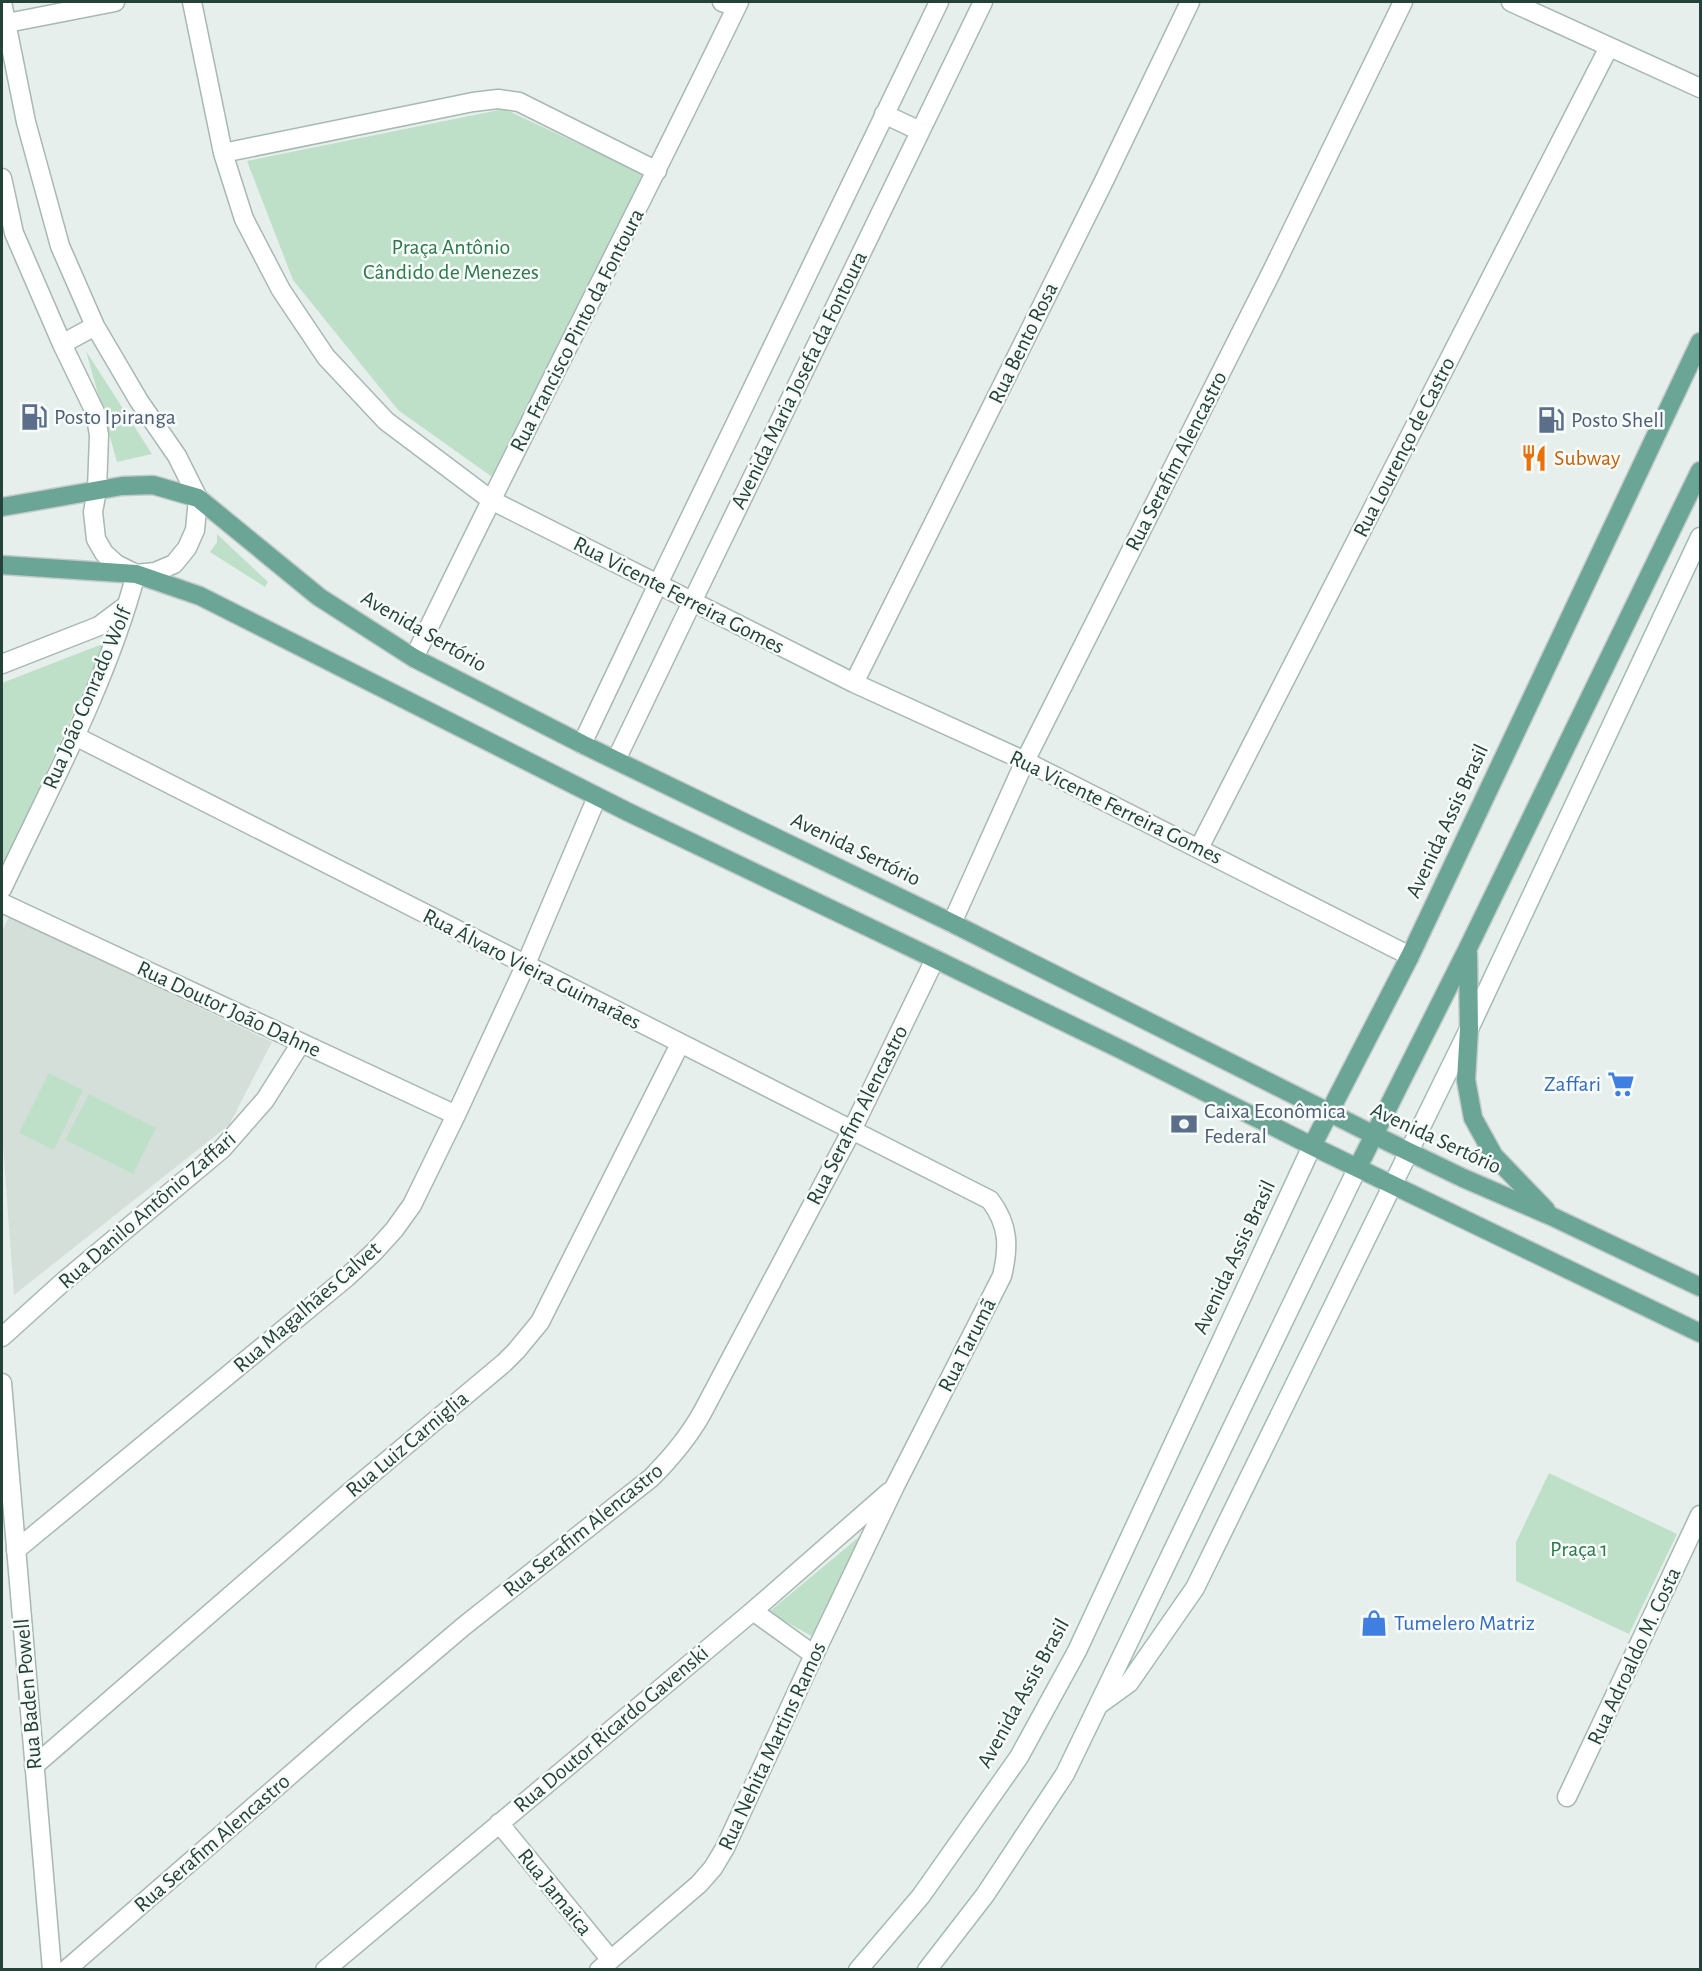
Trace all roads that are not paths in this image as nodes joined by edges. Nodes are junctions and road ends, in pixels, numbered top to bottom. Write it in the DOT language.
graph roads {
  1 [pos="2,2"];
  2 [pos="115,2"];
  3 [pos="192,2"];
  4 [pos="939,2"];
  5 [pos="983,2"];
  6 [pos="1190,2"];
  7 [pos="1403,2"];
  8 [pos="1511,2"];
  9 [pos="732,4"];
  10 [pos="4,23"];
  11 [pos="1609,47"];
  12 [pos="1701,88"];
  13 [pos="885,114"];
  14 [pos="920,131"];
  15 [pos="223,153"];
  16 [pos="657,171"];
  17 [pos="2,178"];
  18 [pos="95,326"];
  19 [pos="1701,342"];
  20 [pos="62,344"];
  21 [pos="1701,471"];
  22 [pos="97,490"];
  23 [pos="198,498"];
  24 [pos="490,500"];
  25 [pos="2,507"];
  26 [pos="1701,537"];
  27 [pos="2,565"];
  28 [pos="136,574"];
  29 [pos="658,584"];
  30 [pos="692,602"];
  31 [pos="127,605"];
  32 [pos="414,658"];
  33 [pos="2,664"];
  34 [pos="854,683"];
  35 [pos="75,736"];
  36 [pos="582,744"];
  37 [pos="616,760"];
  38 [pos="1025,761"];
  39 [pos="597,797"];
  40 [pos="1199,848"];
  41 [pos="2,890"];
  42 [pos="2,903"];
  43 [pos="952,923"];
  44 [pos="1468,948"];
  45 [pos="1410,956"];
  46 [pos="934,958"];
  47 [pos="525,966"];
  48 [pos="1469,1029"];
  49 [pos="301,1043"];
  50 [pos="680,1044"];
  51 [pos="1328,1113"];
  52 [pos="456,1114"];
  53 [pos="852,1130"];
  54 [pos="1374,1135"];
  55 [pos="1312,1146"];
  56 [pos="1408,1152"];
  57 [pos="1358,1167"];
  58 [pos="1392,1184"];
  59 [pos="990,1200"];
  60 [pos="1551,1216"];
  61 [pos="1701,1287"];
  62 [pos="1701,1333"];
  63 [pos="2,1337"];
  64 [pos="2,1383"];
  65 [pos="895,1486"];
  66 [pos="1701,1515"];
  67 [pos="16,1550"];
  68 [pos="753,1611"];
  69 [pos="814,1655"];
  70 [pos="1100,1704"];
  71 [pos="34,1767"];
  72 [pos="1567,1797"];
  73 [pos="499,1823"];
  74 [pos="605,1965"];
  75 [pos="52,1970"];
  76 [pos="66,1970"];
  77 [pos="325,1970"];
  78 [pos="858,1970"];
  79 [pos="927,1970"];
  1 -- 10 [label="street"];
  2 -- 10 [label="street"];
  3 -- 15 [label="street, Rua Vicente Ferreira Gomes"];
  4 -- 13 [label="street, Avenida Maria Josefa da Fontoura"];
  5 -- 14 [label="street, Avenida Maria Josefa da Fontoura"];
  6 -- 34 [label="street, Rua Bento Rosa"];
  7 -- 38 [label="street, Rua Serafim Alencastro"];
  8 -- 11 [label="street"];
  9 -- 16 [label="street, Rua Francisco Pinto da Fontoura"];
  10 -- 18 [label="street"];
  11 -- 12 [label="street"];
  11 -- 40 [label="street, Rua Lourenço de Castro"];
  13 -- 14 [label="street"];
  13 -- 29 [label="street, Avenida Maria Josefa da Fontoura"];
  14 -- 30 [label="street, Avenida Maria Josefa da Fontoura"];
  15 -- 16 [label="street"];
  15 -- 24 [label="street, Rua Vicente Ferreira Gomes"];
  16 -- 24 [label="street, Rua Francisco Pinto da Fontoura"];
  17 -- 20 [label="street"];
  18 -- 20 [label="street"];
  18 -- 23 [label="street"];
  19 -- 45 [label="main road, Avenida Assis Brasil"];
  20 -- 22 [label="street"];
  21 -- 44 [label="main road"];
  22 -- 23 [label="main road, Avenida Sertório"];
  22 -- 25 [label="main road, Avenida Sertório"];
  22 -- 28 [label="street"];
  23 -- 28 [label="street"];
  23 -- 32 [label="main road, Avenida Sertório"];
  24 -- 29 [label="street, Rua Vicente Ferreira Gomes"];
  24 -- 32 [label="street, Rua Francisco Pinto da Fontoura"];
  26 -- 48 [label="street"];
  27 -- 28 [label="main road"];
  28 -- 31 [label="street, Rua João Conrado Wolf"];
  28 -- 39 [label="main road"];
  29 -- 30 [label="street, Rua Vicente Ferreira Gomes"];
  29 -- 36 [label="street, Avenida Maria Josefa da Fontoura"];
  30 -- 34 [label="street, Rua Vicente Ferreira Gomes"];
  30 -- 37 [label="street, Avenida Maria Josefa da Fontoura"];
  31 -- 33 [label="street"];
  31 -- 35 [label="street, Rua João Conrado Wolf"];
  32 -- 36 [label="main road, Avenida Sertório"];
  34 -- 38 [label="street, Rua Vicente Ferreira Gomes"];
  35 -- 41 [label="street, Rua João Conrado Wolf"];
  35 -- 47 [label="street, Rua Álvaro Vieira Guimarães"];
  36 -- 37 [label="main road, Avenida Sertório"];
  37 -- 43 [label="main road, Avenida Sertório"];
  38 -- 40 [label="street, Rua Vicente Ferreira Gomes"];
  38 -- 43 [label="street, Rua Serafim Alencastro"];
  39 -- 46 [label="main road"];
  39 -- 47 [label="street, Rua Magalhães Calvet"];
  40 -- 45 [label="street, Rua Vicente Ferreira Gomes"];
  42 -- 49 [label="street, Rua Doutor João Dahne"];
  43 -- 51 [label="main road, Avenida Sertório"];
  44 -- 48 [label="main road"];
  44 -- 54 [label="main road"];
  45 -- 51 [label="main road, Avenida Assis Brasil"];
  46 -- 53 [label="street, Rua Serafim Alencastro"];
  46 -- 55 [label="main road"];
  47 -- 50 [label="street, Rua Álvaro Vieira Guimarães"];
  47 -- 52 [label="street, Rua Magalhães Calvet"];
  48 -- 56 [label="street"];
  48 -- 60 [label="main road"];
  49 -- 52 [label="street, Rua Doutor João Dahne"];
  49 -- 63 [label="street, Rua Danilo Antônio Zaffari"];
  50 -- 53 [label="street, Rua Álvaro Vieira Guimarães"];
  50 -- 71 [label="street, Rua Luiz Carniglia"];
  51 -- 54 [label="main road, Avenida Sertório"];
  51 -- 55 [label="main road, Avenida Assis Brasil"];
  52 -- 67 [label="street, Rua Magalhães Calvet"];
  53 -- 59 [label="street, Rua Álvaro Vieira Guimarães"];
  53 -- 76 [label="street, Rua Serafim Alencastro"];
  54 -- 56 [label="main road, Avenida Sertório"];
  54 -- 57 [label="main road"];
  55 -- 57 [label="main road"];
  55 -- 78 [label="street, Avenida Assis Brasil"];
  56 -- 58 [label="street"];
  56 -- 60 [label="main road, Avenida Sertório"];
  57 -- 58 [label="main road"];
  57 -- 70 [label="street"];
  58 -- 62 [label="main road"];
  58 -- 70 [label="street"];
  59 -- 65 [label="street, Rua Tarumã"];
  60 -- 61 [label="main road, Avenida Sertório"];
  64 -- 67 [label="street, Rua Baden Powell"];
  65 -- 68 [label="street, Rua Doutor Ricardo Gavenski"];
  65 -- 69 [label="street, Rua Nehita Martins Ramos"];
  66 -- 72 [label="street, Rua Adroaldo M. Costa"];
  67 -- 71 [label="street, Rua Baden Powell"];
  68 -- 69 [label="street"];
  68 -- 73 [label="street, Rua Doutor Ricardo Gavenski"];
  69 -- 74 [label="street, Rua Nehita Martins Ramos"];
  70 -- 79 [label="street"];
  71 -- 75 [label="street, Rua Baden Powell"];
  73 -- 74 [label="street, Rua Jamaica"];
  73 -- 77 [label="street, Rua Doutor Ricardo Gavenski"];
}
